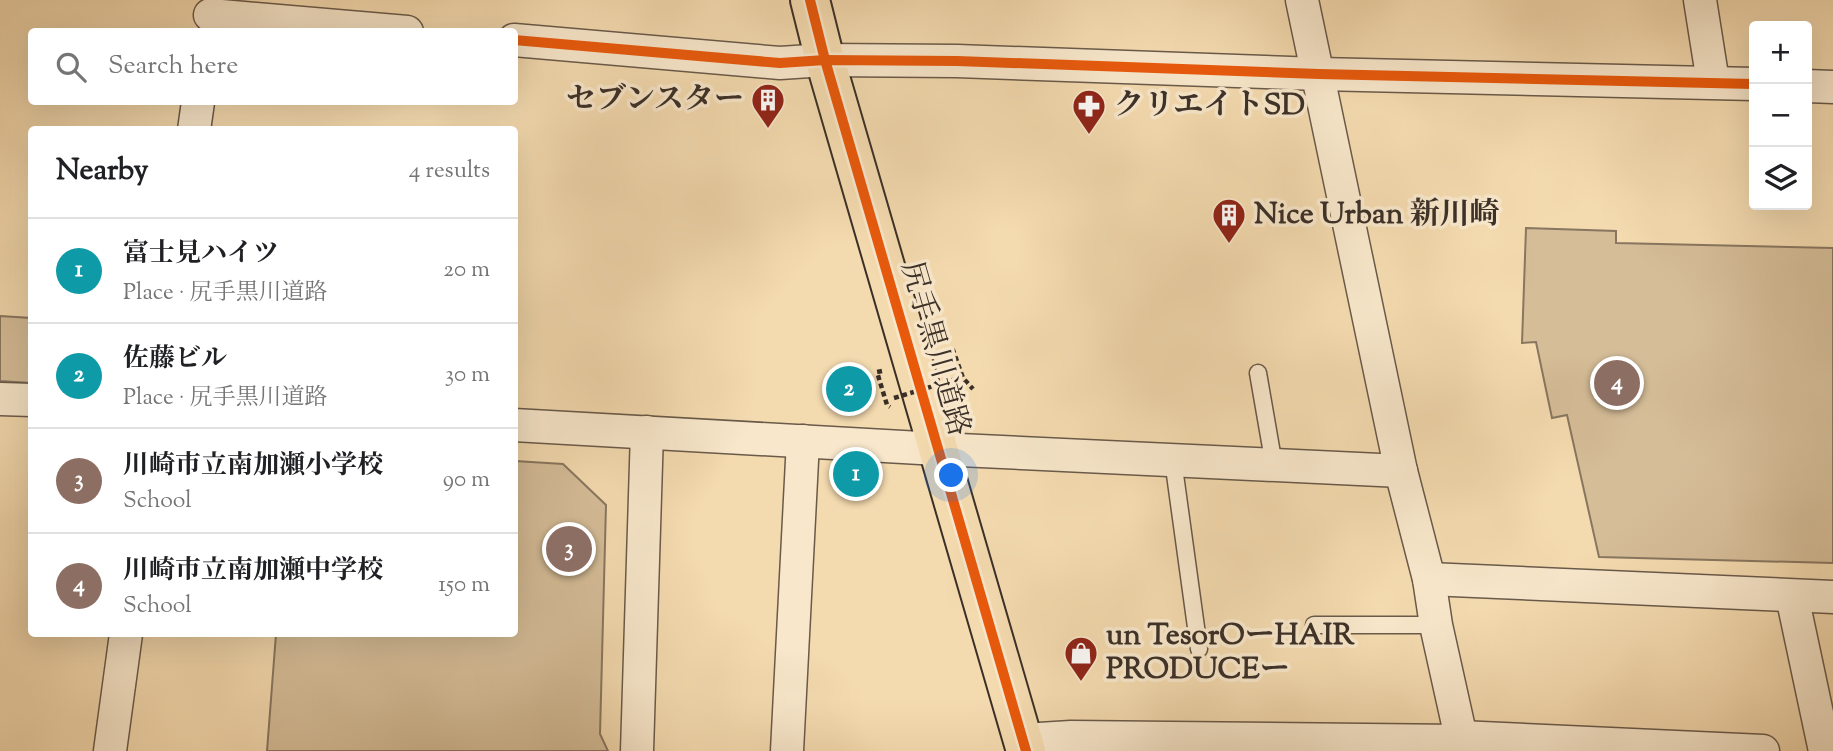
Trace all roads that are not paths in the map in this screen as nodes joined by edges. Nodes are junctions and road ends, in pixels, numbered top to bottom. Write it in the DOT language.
graph roads {
  1 [pos="810,0"];
  2 [pos="1302,0"];
  3 [pos="1700,0"];
  4 [pos="210,16"];
  5 [pos="358,28"];
  6 [pos="518,40"];
  7 [pos="825,60"];
  8 [pos="1319,74"];
  9 [pos="1713,82"];
  10 [pos="1749,83"];
  11 [pos="1812,86"];
  12 [pos="1833,87"];
  13 [pos="198,105"];
  14 [pos="195,126"];
  15 [pos="1258,373"];
  16 [pos="0,399"];
  17 [pos="28,400"];
  18 [pos="518,425"];
  19 [pos="647,432"];
  20 [pos="803,441"];
  21 [pos="938,449"];
  22 [pos="1173,460"];
  23 [pos="1274,465"];
  24 [pos="1401,471"];
  25 [pos="1429,579"];
  26 [pos="1792,596"];
  27 [pos="1833,597"];
  28 [pos="1314,625"];
  29 [pos="1436,625"];
  30 [pos="126,637"];
  31 [pos="1199,649"];
  32 [pos="1462,743"];
  33 [pos="1024,746"];
  34 [pos="110,751"];
  35 [pos="637,751"];
  36 [pos="787,751"];
  37 [pos="1763,751"];
  38 [pos="1825,751"];
  1 -- 7 [label="main road, 尻手黒川道路"];
  2 -- 8 [label="street"];
  3 -- 9 [label="street"];
  4 -- 5 [label="street"];
  6 -- 7 [label="street"];
  7 -- 8 [label="street"];
  7 -- 21 [label="main road, 尻手黒川道路"];
  8 -- 9 [label="street"];
  8 -- 24 [label="street"];
  9 -- 10 [label="street"];
  11 -- 12 [label="street"];
  13 -- 14 [label="street"];
  15 -- 23 [label="lane"];
  16 -- 17 [label="street"];
  18 -- 19 [label="street"];
  19 -- 20 [label="street"];
  19 -- 35 [label="street"];
  20 -- 21 [label="street"];
  20 -- 36 [label="street"];
  21 -- 22 [label="street"];
  21 -- 33 [label="main road, 尻手黒川道路"];
  22 -- 23 [label="street"];
  22 -- 31 [label="lane"];
  23 -- 24 [label="street"];
  24 -- 25 [label="street"];
  25 -- 26 [label="street"];
  25 -- 29 [label="street"];
  26 -- 27 [label="street"];
  26 -- 38 [label="street"];
  28 -- 29 [label="lane"];
  29 -- 32 [label="street"];
  30 -- 34 [label="street"];
  32 -- 33 [label="street"];
  32 -- 37 [label="street"];
}
